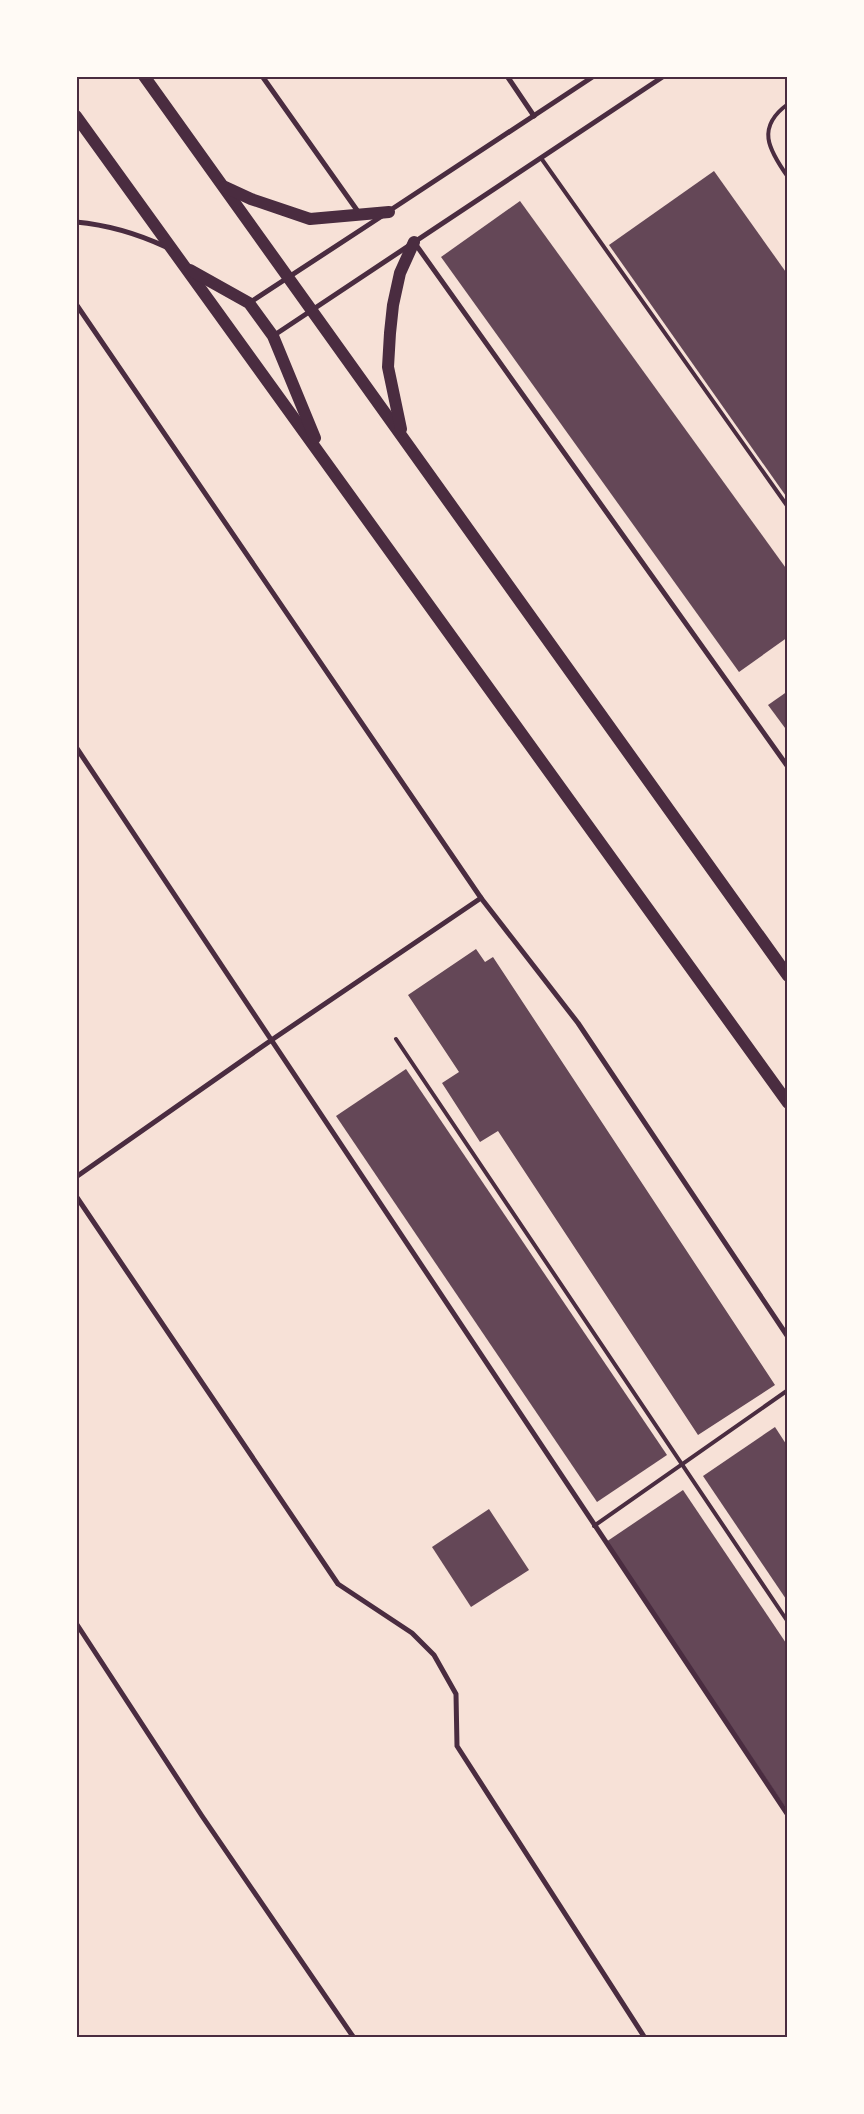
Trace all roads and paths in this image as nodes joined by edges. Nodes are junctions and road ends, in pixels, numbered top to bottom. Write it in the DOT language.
graph roads {
  1 [pos="144,76"];
  2 [pos="262,76"];
  3 [pos="507,76"];
  4 [pos="594,76"];
  5 [pos="664,76"];
  6 [pos="788,104"];
  7 [pos="76,116"];
  8 [pos="534,116"];
  9 [pos="541,158"];
  10 [pos="788,177"];
  11 [pos="223,186"];
  12 [pos="389,212"];
  13 [pos="360,216"];
  14 [pos="76,222"];
  15 [pos="414,242"];
  16 [pos="173,250"];
  17 [pos="185,268"];
  18 [pos="289,277"];
  19 [pos="76,304"];
  20 [pos="249,304"];
  21 [pos="313,310"];
  22 [pos="273,336"];
  23 [pos="402,435"];
  24 [pos="323,458"];
  25 [pos="788,507"];
  26 [pos="76,747"];
  27 [pos="788,767"];
  28 [pos="481,898"];
  29 [pos="788,976"];
  30 [pos="273,1039"];
  31 [pos="396,1039"];
  32 [pos="788,1103"];
  33 [pos="76,1177"];
  34 [pos="76,1196"];
  35 [pos="788,1337"];
  36 [pos="788,1390"];
  37 [pos="682,1464"];
  38 [pos="594,1526"];
  39 [pos="788,1622"];
  40 [pos="76,1624"];
  41 [pos="788,1815"];
  42 [pos="354,2038"];
  43 [pos="645,2038"];
  1 -- 11 [label="main road"];
  2 -- 13 [label="street"];
  3 -- 8 [label="street"];
  4 -- 8 [label="street"];
  5 -- 9 [label="street"];
  6 -- 10 [label="lane"];
  7 -- 16 [label="main road"];
  8 -- 12 [label="street"];
  9 -- 15 [label="street"];
  9 -- 25 [label="lane"];
  11 -- 13 [label="main road"];
  11 -- 18 [label="main road"];
  12 -- 13 [label="main road"];
  12 -- 18 [label="street"];
  14 -- 16 [label="street"];
  15 -- 21 [label="street"];
  15 -- 23 [label="main road"];
  15 -- 27 [label="street"];
  16 -- 17 [label="main road"];
  17 -- 20 [label="main road"];
  17 -- 24 [label="main road"];
  18 -- 20 [label="street"];
  18 -- 21 [label="main road"];
  19 -- 28 [label="street"];
  20 -- 22 [label="main road"];
  21 -- 22 [label="street"];
  21 -- 23 [label="main road"];
  22 -- 24 [label="main road"];
  23 -- 29 [label="main road"];
  24 -- 32 [label="main road"];
  26 -- 30 [label="street"];
  28 -- 30 [label="street"];
  28 -- 35 [label="street"];
  30 -- 33 [label="street"];
  30 -- 38 [label="street"];
  31 -- 37 [label="lane"];
  34 -- 43 [label="street"];
  36 -- 37 [label="lane"];
  37 -- 38 [label="lane"];
  37 -- 39 [label="lane"];
  38 -- 41 [label="street"];
  40 -- 42 [label="street"];
}
